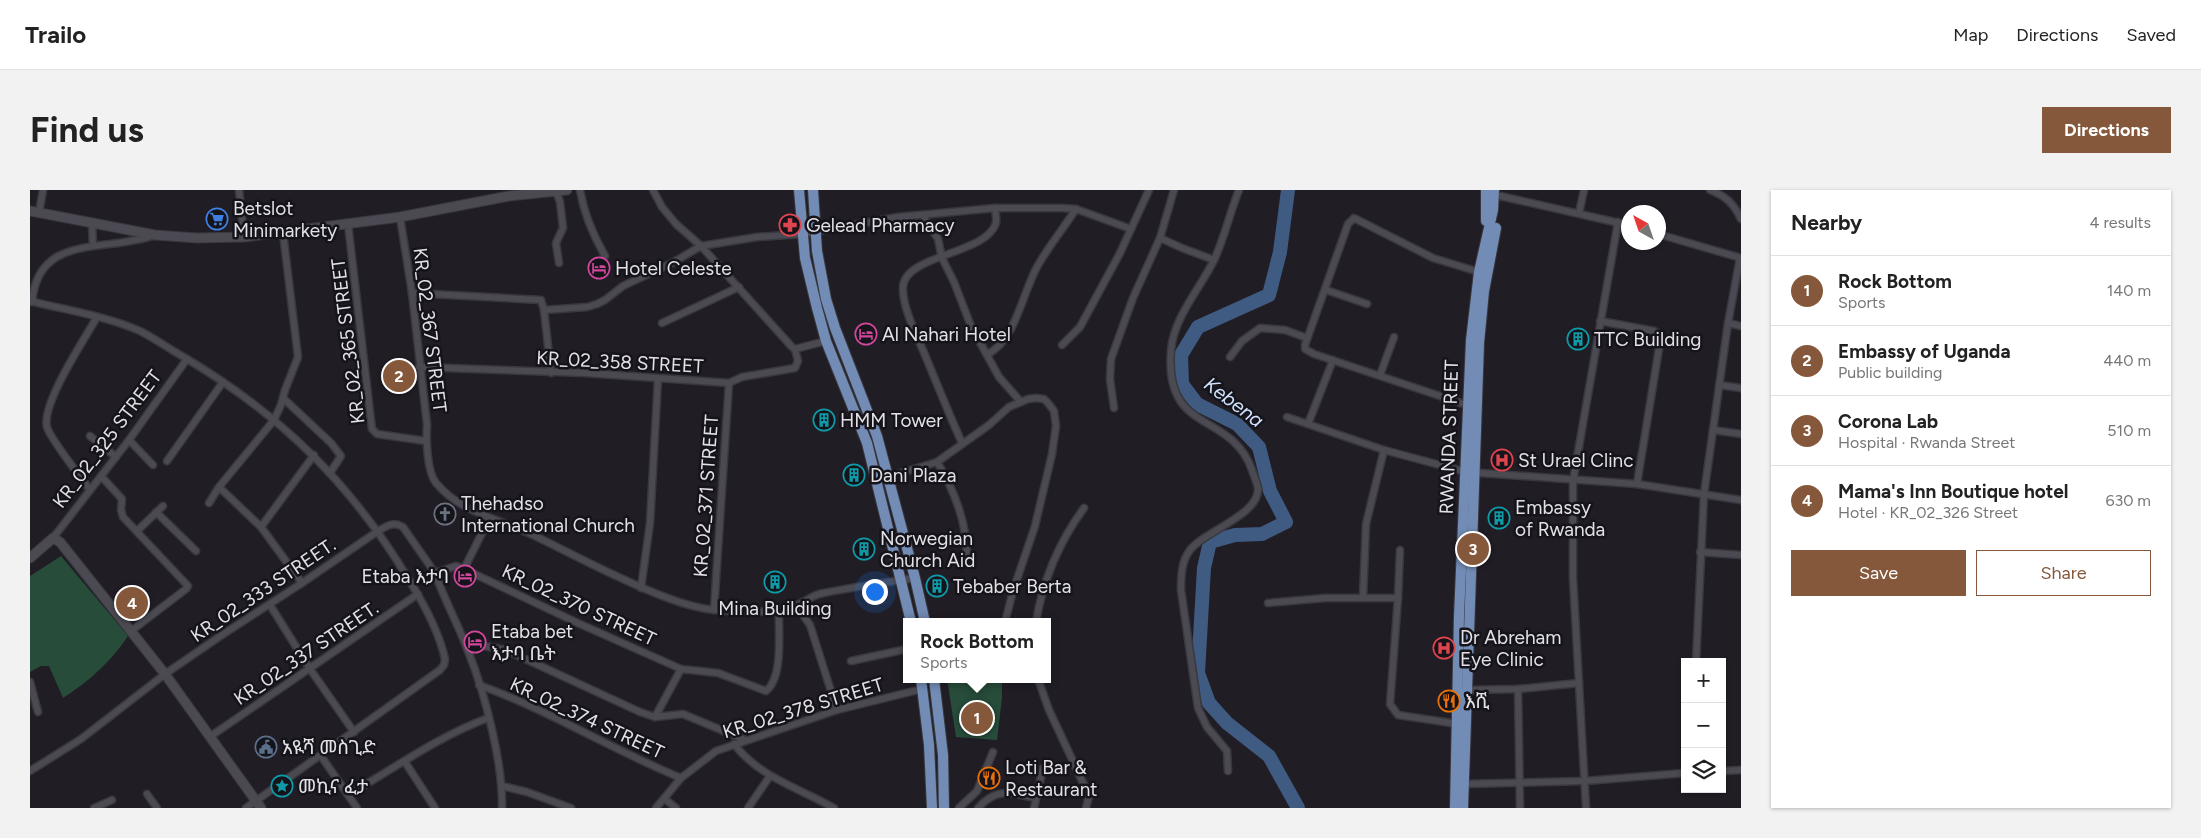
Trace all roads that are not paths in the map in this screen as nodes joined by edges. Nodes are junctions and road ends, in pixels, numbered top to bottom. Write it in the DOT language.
graph roads {
  1 [pos="43,190"];
  2 [pos="239,190"];
  3 [pos="567,190"];
  4 [pos="580,190"];
  5 [pos="653,190"];
  6 [pos="799,190"];
  7 [pos="813,190"];
  8 [pos="1149,190"];
  9 [pos="1239,190"];
  10 [pos="1486,190"];
  11 [pos="1584,190"];
  12 [pos="1710,190"];
  13 [pos="556,191"];
  14 [pos="1173,191"];
  15 [pos="1498,192"];
  16 [pos="995,208"];
  17 [pos="1076,210"];
  18 [pos="35,212"];
  19 [pos="1579,213"];
  20 [pos="923,215"];
  21 [pos="400,217"];
  22 [pos="1741,219"];
  23 [pos="1618,222"];
  24 [pos="92,223"];
  25 [pos="1621,223"];
  26 [pos="348,224"];
  27 [pos="1131,229"];
  28 [pos="816,231"];
  29 [pos="283,233"];
  30 [pos="803,234"];
  31 [pos="1488,234"];
  32 [pos="155,235"];
  33 [pos="1666,236"];
  34 [pos="244,237"];
  35 [pos="1160,238"];
  36 [pos="93,246"];
  37 [pos="701,246"];
  38 [pos="605,256"];
  39 [pos="942,258"];
  40 [pos="1740,258"];
  41 [pos="1214,260"];
  42 [pos="559,263"];
  43 [pos="1479,272"];
  44 [pos="34,277"];
  45 [pos="739,287"];
  46 [pos="1326,290"];
  47 [pos="412,293"];
  48 [pos="31,302"];
  49 [pos="1367,304"];
  50 [pos="544,310"];
  51 [pos="96,317"];
  52 [pos="1600,320"];
  53 [pos="662,323"];
  54 [pos="1728,323"];
  55 [pos="1741,326"];
  56 [pos="1394,337"];
  57 [pos="1307,338"];
  58 [pos="826,341"];
  59 [pos="1062,345"];
  60 [pos="794,349"];
  61 [pos="988,354"];
  62 [pos="1230,357"];
  63 [pos="187,359"];
  64 [pos="1333,360"];
  65 [pos="419,366"];
  66 [pos="551,373"];
  67 [pos="1380,375"];
  68 [pos="658,379"];
  69 [pos="223,382"];
  70 [pos="729,383"];
  71 [pos="1719,385"];
  72 [pos="1741,388"];
  73 [pos="282,398"];
  74 [pos="1021,402"];
  75 [pos="1467,405"];
  76 [pos="1114,408"];
  77 [pos="1287,417"];
  78 [pos="274,420"];
  79 [pos="1308,424"];
  80 [pos="1713,430"];
  81 [pos="1741,434"];
  82 [pos="90,436"];
  83 [pos="129,440"];
  84 [pos="426,441"];
  85 [pos="962,443"];
  86 [pos="1384,450"];
  87 [pos="314,455"];
  88 [pos="116,457"];
  89 [pos="167,461"];
  90 [pos="937,462"];
  91 [pos="153,465"];
  92 [pos="330,473"];
  93 [pos="1470,473"];
  94 [pos="101,476"];
  95 [pos="888,477"];
  96 [pos="1573,481"];
  97 [pos="1637,484"];
  98 [pos="220,487"];
  99 [pos="90,490"];
  100 [pos="1704,494"];
  101 [pos="1741,500"];
  102 [pos="209,503"];
  103 [pos="163,506"];
  104 [pos="1084,508"];
  105 [pos="156,512"];
  106 [pos="489,518"];
  107 [pos="261,527"];
  108 [pos="137,531"];
  109 [pos="378,531"];
  110 [pos="53,538"];
  111 [pos="1400,550"];
  112 [pos="196,551"];
  113 [pos="1700,552"];
  114 [pos="1741,555"];
  115 [pos="967,556"];
  116 [pos="30,558"];
  117 [pos="464,569"];
  118 [pos="435,573"];
  119 [pos="916,578"];
  120 [pos="902,580"];
  121 [pos="302,583"];
  122 [pos="641,588"];
  123 [pos="418,594"];
  124 [pos="1363,597"];
  125 [pos="1398,598"];
  126 [pos="1268,603"];
  127 [pos="270,605"];
  128 [pos="796,605"];
  129 [pos="779,609"];
  130 [pos="714,610"];
  131 [pos="910,618"];
  132 [pos="924,618"];
  133 [pos="1006,618"];
  134 [pos="1037,618"];
  135 [pos="131,630"];
  136 [pos="468,649"];
  137 [pos="903,650"];
  138 [pos="1696,658"];
  139 [pos="851,661"];
  140 [pos="681,668"];
  141 [pos="310,669"];
  142 [pos="165,674"];
  143 [pos="30,682"];
  144 [pos="934,683"];
  145 [pos="1039,683"];
  146 [pos="921,684"];
  147 [pos="1579,684"];
  148 [pos="479,685"];
  149 [pos="1518,689"];
  150 [pos="1466,690"];
  151 [pos="33,704"];
  152 [pos="837,710"];
  153 [pos="38,712"];
  154 [pos="655,717"];
  155 [pos="488,718"];
  156 [pos="1461,724"];
  157 [pos="354,732"];
  158 [pos="211,736"];
  159 [pos="745,740"];
  160 [pos="734,744"];
  161 [pos="993,752"];
  162 [pos="321,756"];
  163 [pos="405,762"];
  164 [pos="1043,768"];
  165 [pos="1741,770"];
  166 [pos="30,771"];
  167 [pos="1228,771"];
  168 [pos="1726,771"];
  169 [pos="1681,773"];
  170 [pos="770,776"];
  171 [pos="681,778"];
  172 [pos="1584,781"];
  173 [pos="1464,784"];
  174 [pos="1520,784"];
  175 [pos="502,786"];
  176 [pos="147,794"];
  177 [pos="348,795"];
  178 [pos="1036,798"];
  179 [pos="112,800"];
  180 [pos="664,800"];
  181 [pos="258,805"];
  182 [pos="355,807"];
  183 [pos="94,808"];
  184 [pos="157,808"];
  185 [pos="246,808"];
  186 [pos="436,808"];
  187 [pos="502,808"];
  188 [pos="571,808"];
  189 [pos="656,808"];
  190 [pos="676,808"];
  191 [pos="748,808"];
  192 [pos="834,808"];
  193 [pos="932,808"];
  194 [pos="944,808"];
  195 [pos="960,808"];
  196 [pos="978,808"];
  197 [pos="1034,808"];
  198 [pos="1086,808"];
  199 [pos="1455,808"];
  200 [pos="1463,808"];
  201 [pos="1520,808"];
  202 [pos="1586,808"];
  1 -- 18 [label="street"];
  2 -- 34 [label="street"];
  3 -- 13 [label="street"];
  4 -- 38 [label="street"];
  5 -- 37 [label="street"];
  6 -- 30 [label="main road"];
  7 -- 28 [label="main road"];
  8 -- 27 [label="street"];
  9 -- 41 [label="street"];
  10 -- 31 [label="main road, RWANDA STREET"];
  11 -- 19 [label="street"];
  12 -- 22 [label="street"];
  13 -- 21 [label="street"];
  13 -- 42 [label="street"];
  14 -- 35 [label="street"];
  15 -- 19 [label="street"];
  15 -- 31 [label="main road"];
  15 -- 93 [label="main road, RWANDA STREET"];
  16 -- 17 [label="street"];
  16 -- 20 [label="street"];
  16 -- 39 [label="street"];
  17 -- 27 [label="street"];
  17 -- 61 [label="street"];
  18 -- 24 [label="street"];
  19 -- 23 [label="street"];
  20 -- 28 [label="street"];
  20 -- 39 [label="street"];
  21 -- 26 [label="street"];
  21 -- 47 [label="street, KR_02_367 STREET"];
  23 -- 25 [label="street"];
  23 -- 52 [label="street"];
  24 -- 32 [label="street"];
  24 -- 36 [label="street"];
  26 -- 29 [label="street"];
  26 -- 84 [label="street, KR_02_365 STREET"];
  27 -- 59 [label="street"];
  28 -- 30 [label="street"];
  28 -- 95 [label="main road"];
  29 -- 34 [label="street"];
  29 -- 73 [label="street"];
  30 -- 37 [label="street"];
  30 -- 58 [label="main road"];
  31 -- 43 [label="main road, RWANDA STREET"];
  32 -- 34 [label="street"];
  32 -- 36 [label="street"];
  33 -- 40 [label="street"];
  35 -- 41 [label="street"];
  35 -- 76 [label="street"];
  36 -- 44 [label="street"];
  37 -- 45 [label="street"];
  37 -- 50 [label="street"];
  39 -- 61 [label="street"];
  39 -- 85 [label="street"];
  40 -- 54 [label="street"];
  41 -- 167 [label="street"];
  43 -- 46 [label="street"];
  43 -- 75 [label="main road, RWANDA STREET"];
  44 -- 48 [label="street"];
  45 -- 53 [label="street"];
  45 -- 60 [label="street"];
  46 -- 49 [label="street"];
  46 -- 57 [label="street"];
  47 -- 50 [label="street"];
  47 -- 65 [label="street, KR_02_367 STREET"];
  48 -- 51 [label="street"];
  50 -- 66 [label="street"];
  51 -- 63 [label="street"];
  51 -- 99 [label="street"];
  52 -- 96 [label="street"];
  52 -- 97 [label="street"];
  54 -- 55 [label="street"];
  54 -- 71 [label="street"];
  56 -- 67 [label="street"];
  57 -- 62 [label="street"];
  57 -- 64 [label="street"];
  58 -- 60 [label="street"];
  58 -- 120 [label="main road"];
  60 -- 70 [label="street, KR_02_358 STREET"];
  61 -- 74 [label="street"];
  63 -- 69 [label="street"];
  63 -- 83 [label="street, KR_02_325 STREET"];
  64 -- 67 [label="street"];
  64 -- 79 [label="street"];
  65 -- 66 [label="street, KR_02_358 STREET"];
  65 -- 84 [label="street, KR_02_367 STREET"];
  66 -- 68 [label="street, KR_02_358 STREET"];
  67 -- 75 [label="street"];
  68 -- 70 [label="street, KR_02_358 STREET"];
  68 -- 122 [label="street"];
  69 -- 78 [label="street"];
  69 -- 89 [label="street"];
  70 -- 130 [label="street, KR_02_371 STREET"];
  71 -- 72 [label="street"];
  71 -- 80 [label="street"];
  73 -- 78 [label="street"];
  73 -- 92 [label="street"];
  74 -- 85 [label="street"];
  74 -- 133 [label="street"];
  75 -- 93 [label="main road, RWANDA STREET"];
  77 -- 79 [label="street"];
  78 -- 87 [label="street"];
  78 -- 98 [label="street"];
  79 -- 86 [label="street"];
  80 -- 81 [label="street"];
  80 -- 100 [label="street"];
  82 -- 88 [label="street"];
  83 -- 88 [label="street, KR_02_325 STREET"];
  83 -- 91 [label="street"];
  84 -- 106 [label="street, KR_02_367 STREET"];
  85 -- 90 [label="street"];
  86 -- 93 [label="street"];
  86 -- 124 [label="street"];
  87 -- 92 [label="street"];
  87 -- 107 [label="street"];
  88 -- 94 [label="street, KR_02_325 STREET"];
  90 -- 95 [label="street"];
  90 -- 115 [label="street"];
  92 -- 109 [label="street"];
  93 -- 96 [label="street"];
  93 -- 150 [label="main road, RWANDA STREET"];
  93 -- 156 [label="main road, RWANDA STREET"];
  94 -- 99 [label="street, KR_02_325 STREET"];
  94 -- 108 [label="street"];
  95 -- 119 [label="main road"];
  96 -- 97 [label="street"];
  96 -- 147 [label="street"];
  97 -- 100 [label="street"];
  98 -- 102 [label="street"];
  98 -- 107 [label="street"];
  99 -- 110 [label="street, KR_02_325 STREET"];
  100 -- 101 [label="street"];
  100 -- 113 [label="street"];
  103 -- 105 [label="street"];
  104 -- 134 [label="street"];
  105 -- 108 [label="street"];
  105 -- 112 [label="street"];
  106 -- 117 [label="street"];
  106 -- 122 [label="street"];
  107 -- 121 [label="street"];
  108 -- 135 [label="street"];
  109 -- 118 [label="street"];
  109 -- 121 [label="street, KR_02_333 STREET."];
  109 -- 123 [label="street"];
  110 -- 116 [label="street, KR_02_325 STREET"];
  110 -- 135 [label="street"];
  111 -- 125 [label="street"];
  113 -- 114 [label="street"];
  113 -- 138 [label="street"];
  117 -- 118 [label="street"];
  117 -- 140 [label="street, KR_02_370 STREET"];
  118 -- 136 [label="street"];
  119 -- 120 [label="street"];
  119 -- 132 [label="main road"];
  120 -- 128 [label="street"];
  120 -- 131 [label="main road"];
  121 -- 127 [label="street, KR_02_333 STREET."];
  122 -- 130 [label="street"];
  123 -- 141 [label="street, KR_02_337 STREET."];
  123 -- 157 [label="street"];
  124 -- 125 [label="street"];
  124 -- 126 [label="street"];
  125 -- 156 [label="street"];
  127 -- 141 [label="street"];
  127 -- 142 [label="street, KR_02_333 STREET."];
  128 -- 129 [label="street"];
  128 -- 152 [label="street"];
  129 -- 130 [label="street"];
  129 -- 140 [label="street, KR_02_370 STREET"];
  135 -- 142 [label="street"];
  136 -- 148 [label="street"];
  136 -- 154 [label="street"];
  137 -- 139 [label="street"];
  140 -- 154 [label="street"];
  141 -- 157 [label="street"];
  141 -- 158 [label="street, KR_02_337 STREET."];
  142 -- 158 [label="street"];
  142 -- 166 [label="street, KR_02_333 STREET."];
  143 -- 151 [label="street"];
  144 -- 194 [label="main road"];
  145 -- 198 [label="street"];
  146 -- 152 [label="street, KR_02_378 STREET"];
  146 -- 193 [label="main road"];
  147 -- 149 [label="street"];
  147 -- 172 [label="street"];
  148 -- 155 [label="street"];
  148 -- 171 [label="street, KR_02_374 STREET"];
  149 -- 150 [label="street"];
  149 -- 174 [label="street"];
  150 -- 156 [label="main road, RWANDA STREET"];
  151 -- 153 [label="street"];
  152 -- 159 [label="street, KR_02_378 STREET"];
  154 -- 159 [label="street"];
  155 -- 163 [label="street"];
  155 -- 175 [label="street"];
  156 -- 173 [label="main road, RWANDA STREET"];
  156 -- 199 [label="main road, RWANDA STREET"];
  157 -- 162 [label="street"];
  158 -- 181 [label="street"];
  159 -- 160 [label="street, KR_02_378 STREET"];
  160 -- 170 [label="street"];
  160 -- 171 [label="street, KR_02_378 STREET"];
  161 -- 195 [label="street"];
  162 -- 177 [label="street"];
  162 -- 181 [label="street"];
  163 -- 177 [label="street"];
  163 -- 186 [label="street"];
  164 -- 178 [label="street"];
  165 -- 168 [label="street"];
  169 -- 172 [label="street"];
  170 -- 191 [label="street"];
  170 -- 192 [label="street"];
  171 -- 180 [label="street, KR_02_378 STREET"];
  172 -- 174 [label="street"];
  172 -- 202 [label="street"];
  173 -- 174 [label="street"];
  173 -- 200 [label="main road, RWANDA STREET"];
  174 -- 201 [label="street"];
  175 -- 187 [label="street"];
  175 -- 188 [label="street"];
  176 -- 184 [label="street"];
  177 -- 182 [label="street"];
  178 -- 196 [label="street"];
  178 -- 197 [label="street"];
  179 -- 183 [label="street"];
  180 -- 189 [label="street, KR_02_378 STREET"];
  180 -- 190 [label="street"];
  181 -- 185 [label="street"];
}
